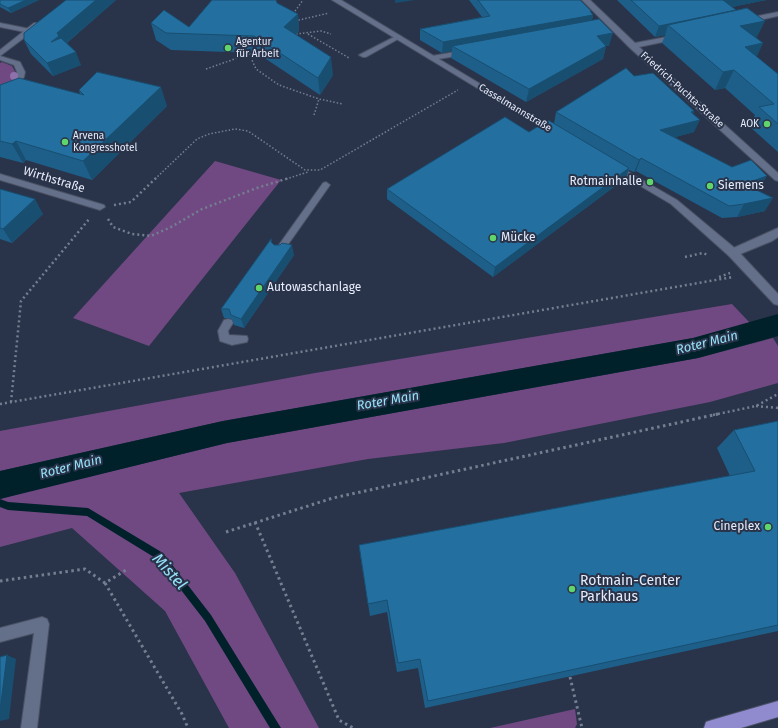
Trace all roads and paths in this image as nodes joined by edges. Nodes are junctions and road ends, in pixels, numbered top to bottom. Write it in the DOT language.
graph roads {
  1 [pos="303,0"];
  2 [pos="336,0"];
  3 [pos="586,0"];
  4 [pos="348,8"];
  5 [pos="778,14"];
  6 [pos="46,18"];
  7 [pos="290,18"];
  8 [pos="293,22"];
  9 [pos="740,23"];
  10 [pos="0,25"];
  11 [pos="30,31"];
  12 [pos="296,34"];
  13 [pos="308,34"];
  14 [pos="331,34"];
  15 [pos="686,34"];
  16 [pos="398,37"];
  17 [pos="633,46"];
  18 [pos="471,51"];
  19 [pos="0,54"];
  20 [pos="363,55"];
  21 [pos="0,58"];
  22 [pos="432,58"];
  23 [pos="354,60"];
  24 [pos="206,69"];
  25 [pos="472,82"];
  26 [pos="0,94"];
  27 [pos="319,99"];
  28 [pos="343,104"];
  29 [pos="314,115"];
  30 [pos="565,137"];
  31 [pos="605,161"];
  32 [pos="309,172"];
  33 [pos="0,177"];
  34 [pos="778,178"];
  35 [pos="326,185"];
  36 [pos="100,207"];
  37 [pos="778,232"];
  38 [pos="279,251"];
  39 [pos="703,253"];
  40 [pos="733,253"];
  41 [pos="685,257"];
  42 [pos="713,280"];
  43 [pos="778,301"];
  44 [pos="228,323"];
  45 [pos="243,340"];
  46 [pos="778,394"];
  47 [pos="11,402"];
  48 [pos="0,404"];
  49 [pos="756,406"];
  50 [pos="778,408"];
  51 [pos="255,522"];
  52 [pos="226,532"];
  53 [pos="126,570"];
  54 [pos="0,581"];
  55 [pos="105,584"];
  56 [pos="0,635"];
  57 [pos="570,677"];
  58 [pos="778,710"];
  59 [pos="30,728"];
  60 [pos="188,728"];
  61 [pos="353,728"];
  62 [pos="582,728"];
  63 [pos="712,728"];
  1 -- 7 [label="path"];
  2 -- 4 [label="street, Casselmannstraße"];
  3 -- 17 [label="street, Friedrich-Puchta-Straße"];
  4 -- 8 [label="path"];
  4 -- 16 [label="street, Casselmannstraße"];
  5 -- 9 [label="street"];
  6 -- 11 [label="street"];
  10 -- 11 [label="lane"];
  11 -- 19 [label="street"];
  12 -- 13 [label="path"];
  13 -- 14 [label="path"];
  13 -- 23 [label="path"];
  15 -- 17 [label="street"];
  16 -- 20 [label="lane"];
  16 -- 22 [label="street, Casselmannstraße"];
  17 -- 34 [label="street, Friedrich-Puchta-Straße"];
  18 -- 22 [label="street"];
  21 -- 26 [label="lane"];
  22 -- 25 [label="street, Casselmannstraße"];
  24 -- 27 [label="path"];
  25 -- 30 [label="street, Casselmannstraße"];
  25 -- 32 [label="path"];
  27 -- 28 [label="path"];
  27 -- 29 [label="path"];
  31 -- 40 [label="street"];
  32 -- 36 [label="path"];
  32 -- 36 [label="path"];
  33 -- 36 [label="street, Wirthstraße"];
  35 -- 38 [label="lane"];
  36 -- 47 [label="path"];
  37 -- 40 [label="street"];
  39 -- 41 [label="path"];
  40 -- 43 [label="street"];
  42 -- 47 [label="path"];
  44 -- 45 [label="lane"];
  46 -- 49 [label="path"];
  47 -- 48 [label="path"];
  49 -- 50 [label="path"];
  49 -- 51 [label="path"];
  51 -- 52 [label="path"];
  51 -- 61 [label="path"];
  53 -- 55 [label="path"];
  54 -- 55 [label="path"];
  55 -- 60 [label="path"];
  56 -- 59 [label="lane"];
  57 -- 62 [label="path"];
  58 -- 63 [label="main road"];
}
